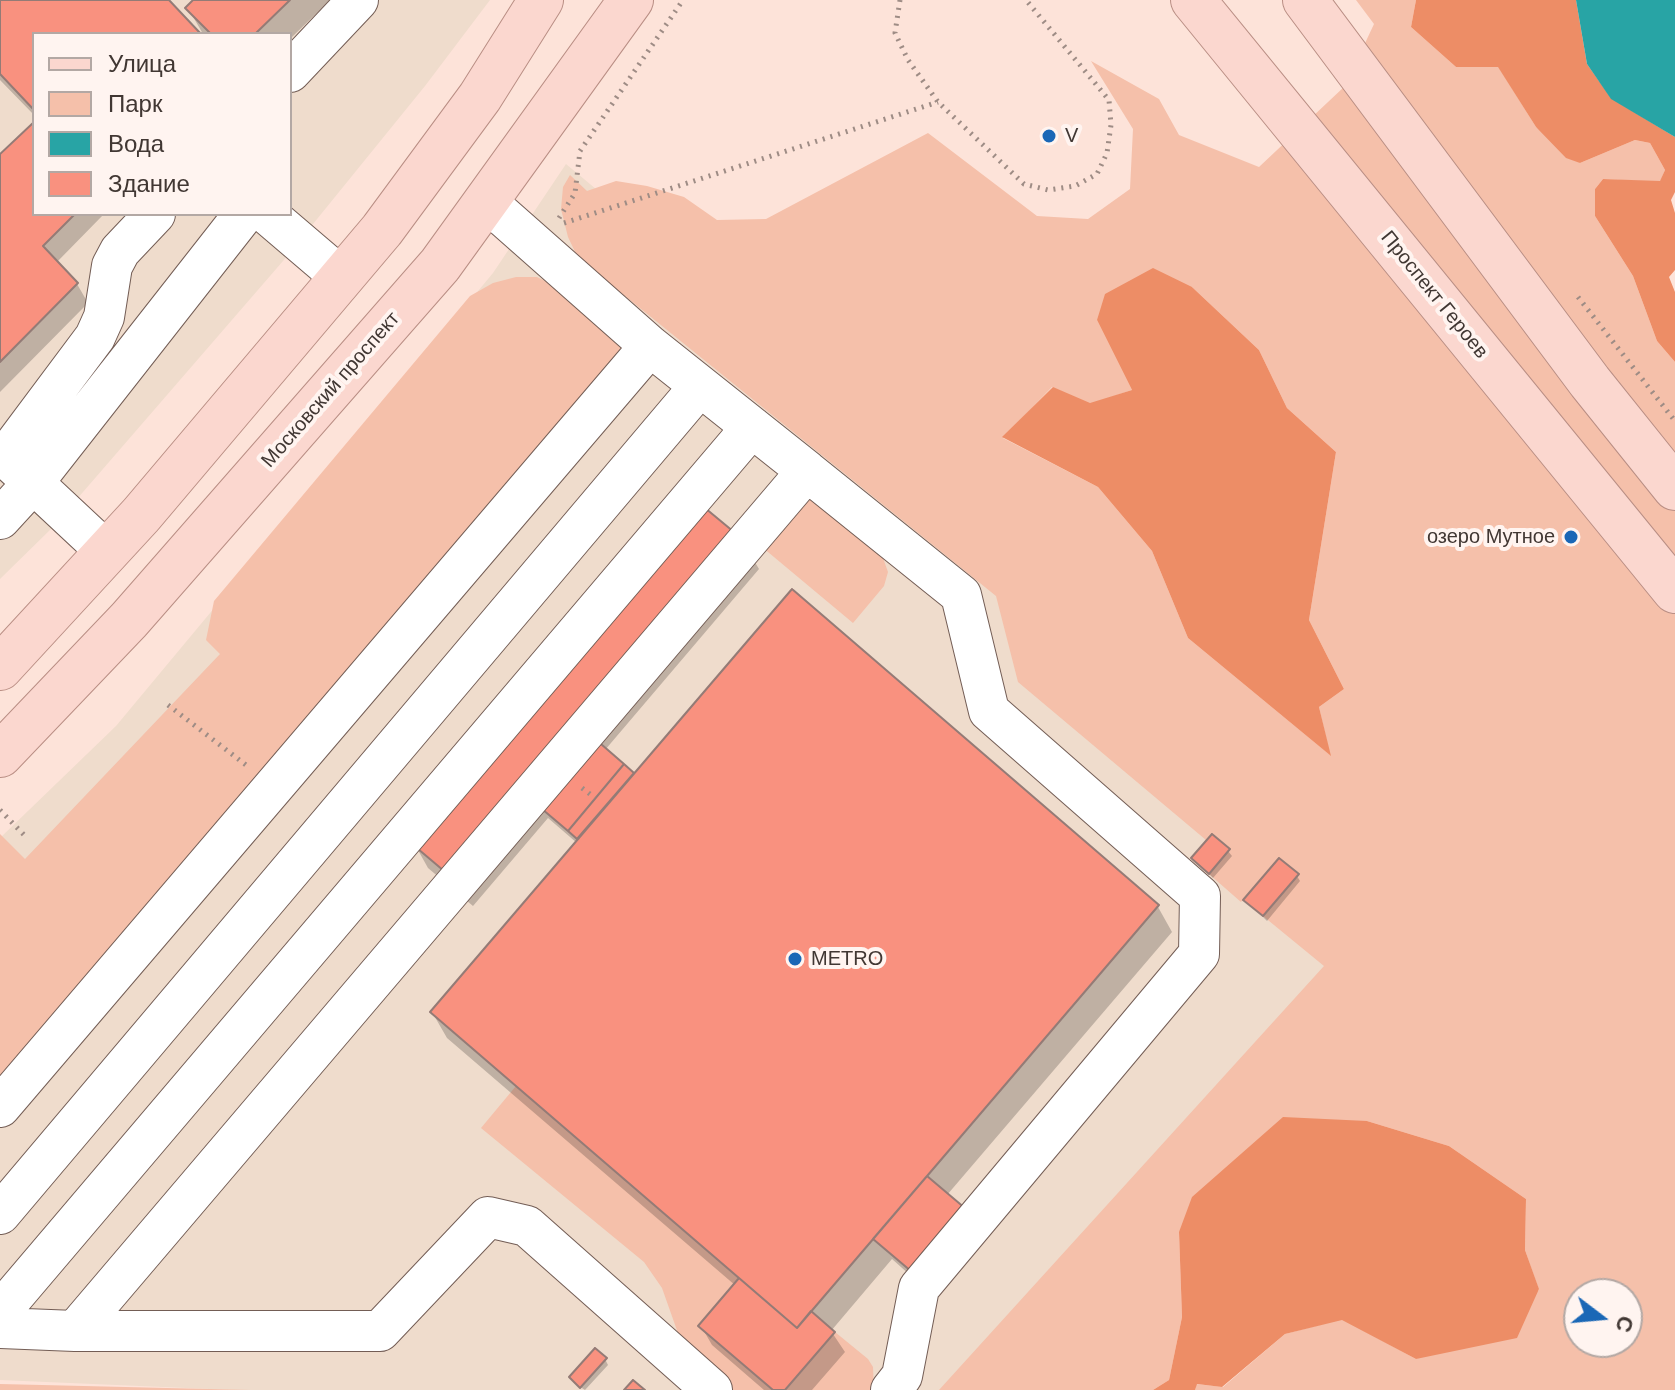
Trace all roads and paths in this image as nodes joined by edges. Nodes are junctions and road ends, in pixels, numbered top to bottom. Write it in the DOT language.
graph roads {
  1 [pos="358,0"];
  2 [pos="541,0"];
  3 [pos="631,0"];
  4 [pos="683,0"];
  5 [pos="900,0"];
  6 [pos="1026,0"];
  7 [pos="1193,0"];
  8 [pos="1305,0"];
  9 [pos="292,70"];
  10 [pos="938,102"];
  11 [pos="487,202"];
  12 [pos="153,216"];
  13 [pos="242,216"];
  14 [pos="269,216"];
  15 [pos="342,278"];
  16 [pos="650,346"];
  17 [pos="700,386"];
  18 [pos="752,427"];
  19 [pos="13,463"];
  20 [pos="807,471"];
  21 [pos="1675,488"];
  22 [pos="0,519"];
  23 [pos="107,552"];
  24 [pos="1675,591"];
  25 [pos="0,668"];
  26 [pos="0,755"];
  27 [pos="0,810"];
  28 [pos="27,838"];
  29 [pos="0,1107"];
  30 [pos="0,1214"];
  31 [pos="0,1312"];
  32 [pos="0,1328"];
  33 [pos="75,1331"];
  34 [pos="712,1390"];
  35 [pos="891,1390"];
  1 -- 9 [label="lane"];
  2 -- 15 [label="main road"];
  3 -- 11 [label="main road, Московский проспект"];
  4 -- 10 [label="path"];
  5 -- 10 [label="path"];
  6 -- 10 [label="path"];
  7 -- 24 [label="main road, Проспект Героев"];
  8 -- 21 [label="main road"];
  11 -- 16 [label="lane"];
  11 -- 26 [label="main road, Московский проспект"];
  12 -- 19 [label="lane"];
  13 -- 19 [label="lane"];
  14 -- 15 [label="lane"];
  15 -- 23 [label="main road"];
  16 -- 17 [label="lane"];
  16 -- 29 [label="lane"];
  17 -- 18 [label="lane"];
  17 -- 30 [label="lane"];
  18 -- 20 [label="lane"];
  18 -- 31 [label="lane"];
  19 -- 22 [label="lane"];
  19 -- 23 [label="lane"];
  20 -- 33 [label="lane"];
  20 -- 35 [label="lane"];
  23 -- 25 [label="main road"];
  27 -- 28 [label="path"];
  32 -- 33 [label="lane"];
  33 -- 34 [label="lane"];
}
